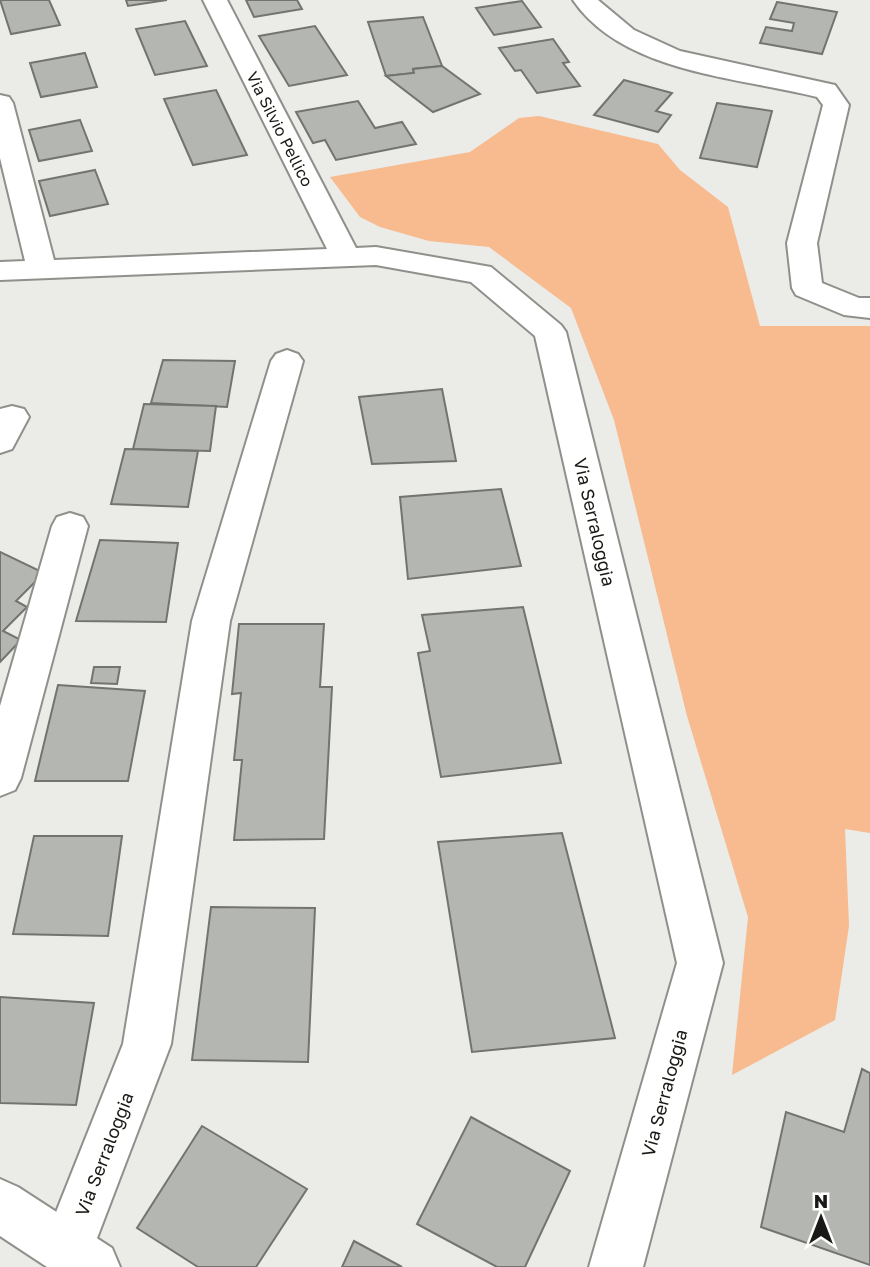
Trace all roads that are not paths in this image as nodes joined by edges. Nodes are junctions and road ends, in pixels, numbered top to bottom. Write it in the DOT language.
graph roads {
  1 [pos="215,0"];
  2 [pos="585,0"];
  3 [pos="0,103"];
  4 [pos="346,257"];
  5 [pos="42,270"];
  6 [pos="0,271"];
  7 [pos="870,308"];
  8 [pos="288,362"];
  9 [pos="70,526"];
  10 [pos="0,778"];
  11 [pos="6,1221"];
  12 [pos="80,1259"];
  13 [pos="616,1267"];
  1 -- 4 [label="street, Via Silvio Pellico"];
  2 -- 7 [label="street"];
  3 -- 5 [label="street"];
  4 -- 5 [label="street, Via Serraloggia"];
  4 -- 13 [label="street, Via Serraloggia"];
  5 -- 6 [label="street, Via Serraloggia"];
  8 -- 12 [label="street, Via Serraloggia"];
  9 -- 10 [label="street"];
  11 -- 12 [label="street, Via Serraloggia"];
}
